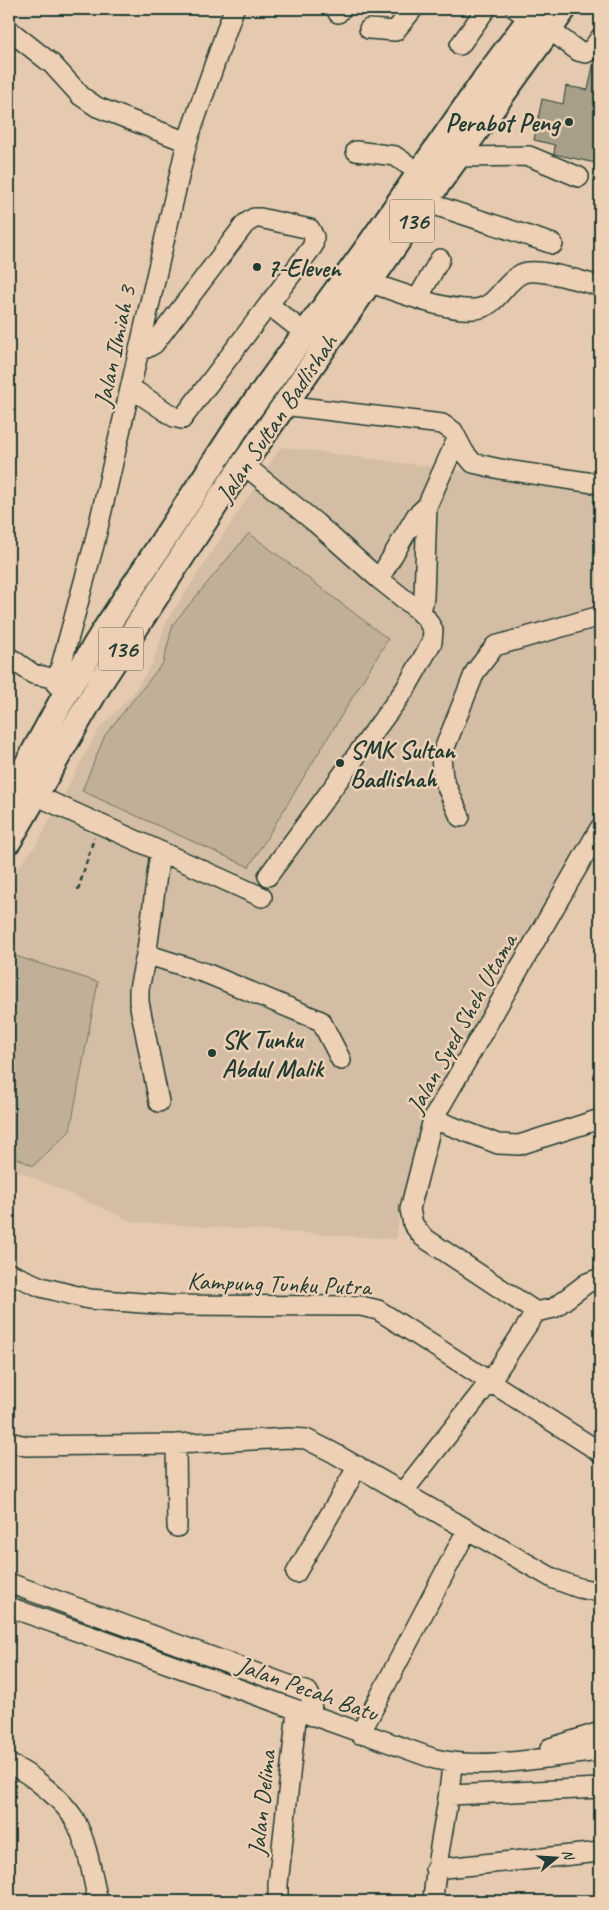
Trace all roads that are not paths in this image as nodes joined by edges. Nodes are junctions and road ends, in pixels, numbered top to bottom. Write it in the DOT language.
graph roads {
  1 [pos="234,9"];
  2 [pos="414,9"];
  3 [pos="486,9"];
  4 [pos="564,9"];
  5 [pos="533,16"];
  6 [pos="369,29"];
  7 [pos="9,30"];
  8 [pos="600,38"];
  9 [pos="460,45"];
  10 [pos="186,142"];
  11 [pos="356,151"];
  12 [pos="458,157"];
  13 [pos="420,173"];
  14 [pos="579,177"];
  15 [pos="425,202"];
  16 [pos="553,244"];
  17 [pos="440,259"];
  18 [pos="370,283"];
  19 [pos="600,286"];
  20 [pos="418,298"];
  21 [pos="269,305"];
  22 [pos="306,334"];
  23 [pos="139,350"];
  24 [pos="131,388"];
  25 [pos="283,405"];
  26 [pos="457,439"];
  27 [pos="243,464"];
  28 [pos="201,483"];
  29 [pos="600,484"];
  30 [pos="222,495"];
  31 [pos="427,506"];
  32 [pos="379,579"];
  33 [pos="421,612"];
  34 [pos="600,616"];
  35 [pos="9,657"];
  36 [pos="62,686"];
  37 [pos="35,795"];
  38 [pos="9,797"];
  39 [pos="460,817"];
  40 [pos="597,840"];
  41 [pos="9,841"];
  42 [pos="160,852"];
  43 [pos="268,876"];
  44 [pos="262,897"];
  45 [pos="146,954"];
  46 [pos="340,1060"];
  47 [pos="159,1102"];
  48 [pos="433,1118"];
  49 [pos="600,1119"];
  50 [pos="9,1273"];
  51 [pos="600,1278"];
  52 [pos="536,1312"];
  53 [pos="491,1380"];
  54 [pos="9,1442"];
  55 [pos="176,1444"];
  56 [pos="600,1452"];
  57 [pos="358,1466"];
  58 [pos="403,1492"];
  59 [pos="177,1527"];
  60 [pos="467,1530"];
  61 [pos="296,1573"];
  62 [pos="9,1582"];
  63 [pos="600,1592"];
  64 [pos="9,1609"];
  65 [pos="305,1713"];
  66 [pos="600,1732"];
  67 [pos="360,1734"];
  68 [pos="600,1751"];
  69 [pos="498,1762"];
  70 [pos="452,1763"];
  71 [pos="9,1764"];
  72 [pos="600,1788"];
  73 [pos="450,1795"];
  74 [pos="600,1852"];
  75 [pos="435,1869"];
  76 [pos="98,1901"];
  77 [pos="278,1901"];
  78 [pos="433,1901"];
  1 -- 10 [label="street, Jalan Ilmiah 3"];
  2 -- 6 [label="street"];
  3 -- 9 [label="street"];
  4 -- 5 [label="main road, Jalan Sultan Badlishah / 136"];
  5 -- 8 [label="street"];
  5 -- 12 [label="main road, Jalan Sultan Badlishah / 136"];
  5 -- 13 [label="main road, Jalan Sultan Badlishah / 136"];
  7 -- 10 [label="street"];
  10 -- 23 [label="street, Jalan Ilmiah 3"];
  11 -- 13 [label="street"];
  12 -- 14 [label="street"];
  12 -- 15 [label="main road, Jalan Sultan Badlishah / 136"];
  13 -- 22 [label="main road, Jalan Sultan Badlishah / 136"];
  15 -- 16 [label="street"];
  15 -- 18 [label="main road, Jalan Sultan Badlishah / 136"];
  17 -- 20 [label="street"];
  18 -- 20 [label="street"];
  18 -- 25 [label="main road, Jalan Sultan Badlishah / 136"];
  19 -- 20 [label="street"];
  21 -- 22 [label="street"];
  21 -- 23 [label="street"];
  21 -- 24 [label="street"];
  22 -- 28 [label="main road, Jalan Sultan Badlishah / 136"];
  23 -- 24 [label="street, Jalan Ilmiah 3"];
  24 -- 36 [label="street, Jalan Ilmiah 3"];
  25 -- 26 [label="street"];
  25 -- 27 [label="main road, Jalan Sultan Badlishah / 136"];
  26 -- 29 [label="street"];
  26 -- 31 [label="street"];
  27 -- 30 [label="main road, Jalan Sultan Badlishah / 136"];
  27 -- 32 [label="street"];
  28 -- 30 [label="main road"];
  28 -- 36 [label="main road, Jalan Sultan Badlishah / 136"];
  30 -- 37 [label="main road, Jalan Sultan Badlishah / 136"];
  31 -- 32 [label="street"];
  31 -- 33 [label="street"];
  32 -- 33 [label="street"];
  33 -- 43 [label="street"];
  34 -- 39 [label="street"];
  35 -- 36 [label="street"];
  36 -- 38 [label="main road, Jalan Sultan Badlishah / 136"];
  37 -- 41 [label="main road, Jalan Sultan Badlishah / 136"];
  37 -- 42 [label="street"];
  40 -- 48 [label="street, Jalan Syed Sheh Utama"];
  42 -- 44 [label="street"];
  42 -- 45 [label="street"];
  45 -- 46 [label="street"];
  45 -- 47 [label="street"];
  48 -- 49 [label="street"];
  48 -- 52 [label="street, Jalan Syed Sheh Utama"];
  50 -- 53 [label="street, Kampung Tunku Putra"];
  51 -- 52 [label="street"];
  52 -- 53 [label="street"];
  53 -- 56 [label="street, Kampung Tunku Putra"];
  53 -- 58 [label="street"];
  54 -- 55 [label="street"];
  55 -- 57 [label="street"];
  55 -- 59 [label="street"];
  57 -- 58 [label="street"];
  57 -- 61 [label="street"];
  58 -- 60 [label="street"];
  60 -- 63 [label="street"];
  60 -- 67 [label="street"];
  62 -- 65 [label="street, Jalan Delima"];
  64 -- 65 [label="street, Jalan Pecah Batu"];
  65 -- 67 [label="street, Jalan Pecah Batu"];
  65 -- 77 [label="street, Jalan Delima"];
  66 -- 69 [label="street"];
  67 -- 70 [label="street, Jalan Pecah Batu"];
  68 -- 69 [label="street, Jalan Pecah Batu"];
  69 -- 70 [label="street, Jalan Pecah Batu"];
  70 -- 73 [label="street"];
  71 -- 76 [label="street"];
  72 -- 73 [label="street"];
  73 -- 75 [label="street"];
  74 -- 75 [label="street"];
  75 -- 78 [label="street"];
}
